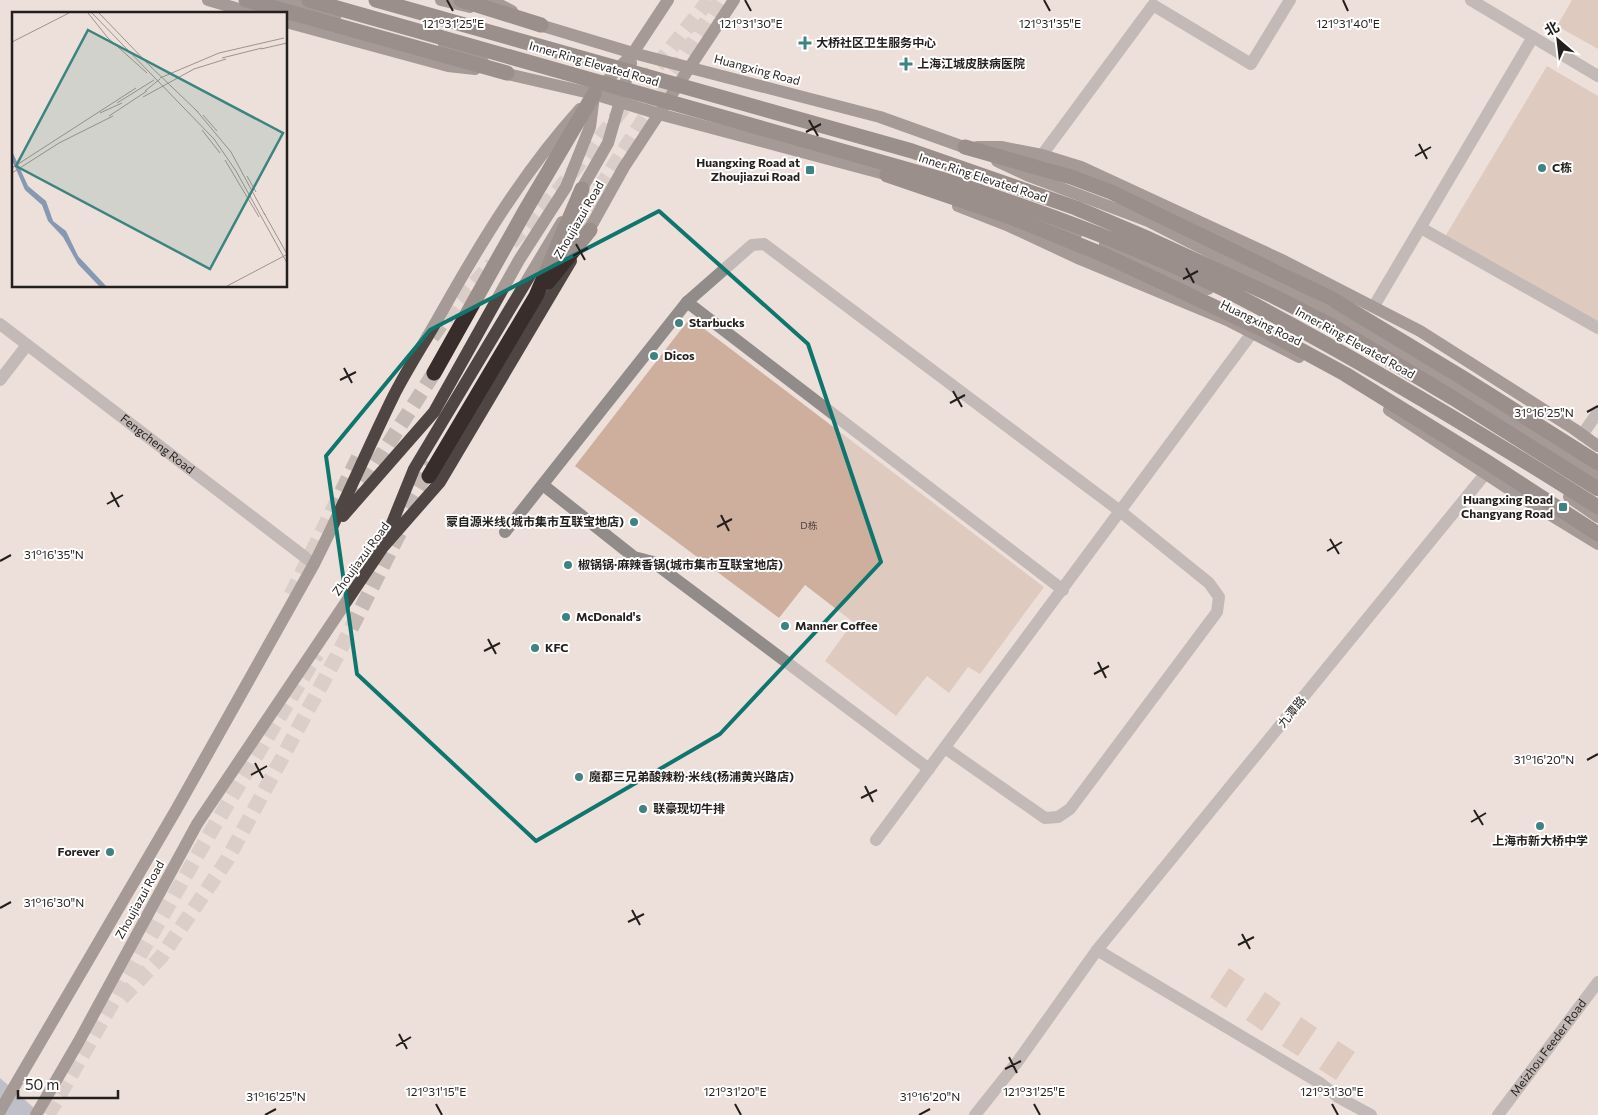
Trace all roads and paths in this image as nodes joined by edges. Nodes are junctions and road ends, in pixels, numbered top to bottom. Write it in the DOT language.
graph roads {
  1 [pos="208,0"];
  2 [pos="246,0"];
  3 [pos="280,0"];
  4 [pos="309,0"];
  5 [pos="376,0"];
  6 [pos="441,0"];
  7 [pos="461,0"];
  8 [pos="490,0"];
  9 [pos="668,0"];
  10 [pos="734,0"];
  11 [pos="1290,0"];
  12 [pos="1471,0"];
  13 [pos="249,12"];
  14 [pos="288,23"];
  15 [pos="541,25"];
  16 [pos="1533,37"];
  17 [pos="634,53"];
  18 [pos="690,66"];
  19 [pos="507,72"];
  20 [pos="1598,76"];
  21 [pos="594,94"];
  22 [pos="619,102"];
  23 [pos="659,114"];
  24 [pos="965,147"];
  25 [pos="1042,155"];
  26 [pos="887,175"];
  27 [pos="582,189"];
  28 [pos="1421,228"];
  29 [pos="590,230"];
  30 [pos="536,296"];
  31 [pos="687,302"];
  32 [pos="1374,306"];
  33 [pos="0,324"];
  34 [pos="1598,328"];
  35 [pos="1259,332"];
  36 [pos="27,345"];
  37 [pos="434,373"];
  38 [pos="0,380"];
  39 [pos="1598,412"];
  40 [pos="1582,435"];
  41 [pos="1598,446"];
  42 [pos="1598,463"];
  43 [pos="1486,473"];
  44 [pos="429,476"];
  45 [pos="1598,476"];
  46 [pos="543,484"];
  47 [pos="1598,489"];
  48 [pos="1598,506"];
  49 [pos="1120,512"];
  50 [pos="1598,517"];
  51 [pos="332,528"];
  52 [pos="505,532"];
  53 [pos="1598,534"];
  54 [pos="1598,544"];
  55 [pos="382,547"];
  56 [pos="314,564"];
  57 [pos="1063,590"];
  58 [pos="946,748"];
  59 [pos="929,769"];
  60 [pos="876,840"];
  61 [pos="1098,950"];
  62 [pos="1598,982"];
  63 [pos="39,1110"];
  64 [pos="0,1111"];
  65 [pos="975,1115"];
  66 [pos="1371,1115"];
  67 [pos="1498,1115"];
  1 -- 13 [label="main road"];
  2 -- 19 [label="highway"];
  3 -- 19 [label="main road, Huangxing Road"];
  4 -- 48 [label="highway, Inner Ring Elevated Road, bridge"];
  5 -- 47 [label="highway, Inner Ring Elevated Road, bridge"];
  6 -- 15 [label="main road, Huangxing Road"];
  7 -- 15 [label="highway"];
  8 -- 15 [label="main road, Huangxing Road"];
  9 -- 17 [label="main road, Zhoujiazui Road"];
  10 -- 18 [label="main road, Zhoujiazui Road"];
  11 -- 25 [label="street"];
  12 -- 16 [label="street"];
  14 -- 19 [label="main road, Huangxing Road"];
  15 -- 17 [label="main road, Huangxing Road"];
  16 -- 20 [label="street"];
  16 -- 28 [label="street"];
  17 -- 18 [label="main road, Huangxing Road"];
  17 -- 21 [label="main road, Zhoujiazui Road"];
  17 -- 22 [label="main road"];
  18 -- 23 [label="main road, Zhoujiazui Road"];
  18 -- 24 [label="main road, Huangxing Road"];
  19 -- 21 [label="main road, Huangxing Road"];
  21 -- 22 [label="main road, Huangxing Road"];
  21 -- 37 [label="highway"];
  21 -- 51 [label="main road, Zhoujiazui Road"];
  21 -- 51 [label="main road"];
  22 -- 23 [label="main road, Huangxing Road"];
  22 -- 27 [label="main road"];
  23 -- 26 [label="main road, Huangxing Road"];
  23 -- 29 [label="main road, Zhoujiazui Road"];
  24 -- 25 [label="main road, Huangxing Road"];
  24 -- 42 [label="highway"];
  24 -- 45 [label="main road, Huangxing Road"];
  25 -- 32 [label="main road, Huangxing Road"];
  26 -- 35 [label="highway"];
  26 -- 50 [label="main road, Huangxing Road"];
  27 -- 30 [label="highway"];
  27 -- 55 [label="main road"];
  28 -- 32 [label="street"];
  28 -- 34 [label="street"];
  29 -- 30 [label="highway"];
  29 -- 55 [label="main road, Zhoujiazui Road"];
  30 -- 44 [label="highway"];
  31 -- 46 [label="street"];
  31 -- 49 [label="street"];
  31 -- 57 [label="street"];
  32 -- 40 [label="main road, Huangxing Road"];
  33 -- 36 [label="street, Fengcheng Road"];
  35 -- 43 [label="main road, Huangxing Road"];
  35 -- 49 [label="street"];
  35 -- 53 [label="highway"];
  36 -- 38 [label="street"];
  36 -- 56 [label="street, Fengcheng Road"];
  39 -- 40 [label="street"];
  40 -- 41 [label="main road, Huangxing Road"];
  43 -- 54 [label="main road, Huangxing Road"];
  43 -- 61 [label="street, 九潭路"];
  46 -- 52 [label="street"];
  46 -- 59 [label="street"];
  49 -- 57 [label="street"];
  49 -- 58 [label="street"];
  51 -- 56 [label="main road, Zhoujiazui Road"];
  55 -- 63 [label="main road, Zhoujiazui Road"];
  56 -- 64 [label="main road, Zhoujiazui Road"];
  57 -- 58 [label="street"];
  58 -- 59 [label="street"];
  59 -- 60 [label="street"];
  61 -- 65 [label="street, 九潭路"];
  61 -- 66 [label="street"];
  62 -- 67 [label="street, Meizhou Feeder Road"];
}
